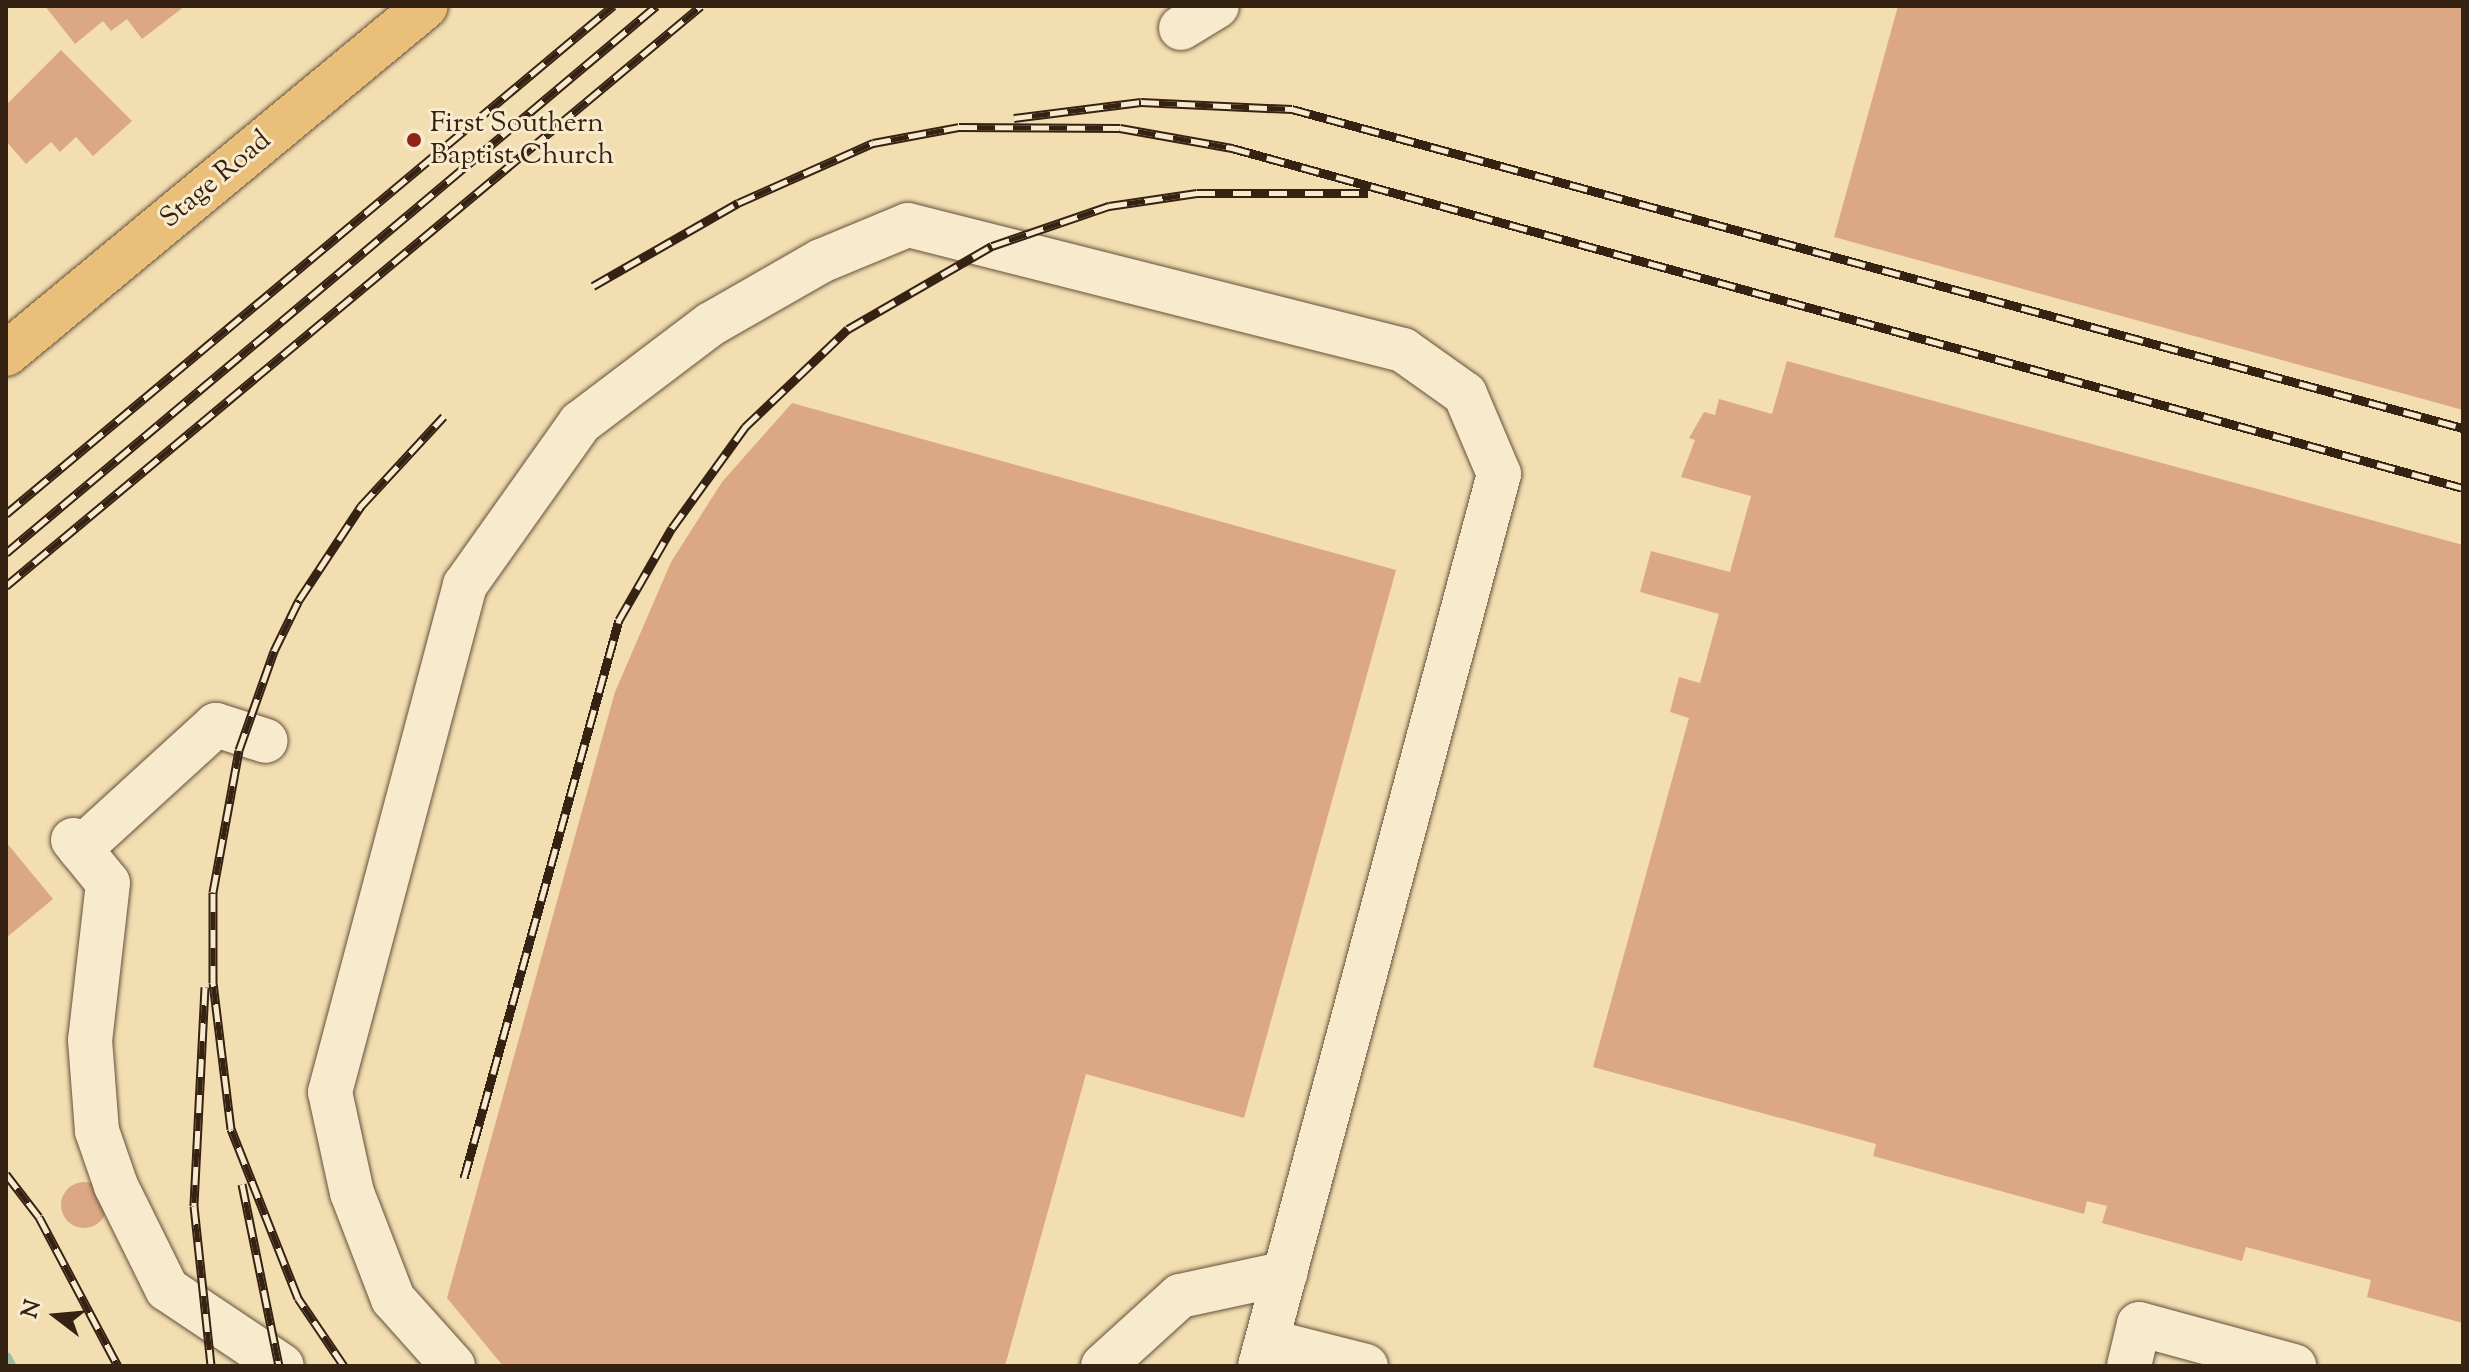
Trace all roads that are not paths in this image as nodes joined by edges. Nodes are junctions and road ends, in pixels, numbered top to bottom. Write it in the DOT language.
graph roads {
  1 [pos="426,6"];
  2 [pos="6,354"];
  3 [pos="266,741"];
  4 [pos="1286,1273"];
  5 [pos="1264,1353"];
  6 [pos="282,1366"];
  7 [pos="453,1366"];
  8 [pos="1103,1366"];
  9 [pos="1366,1366"];
  10 [pos="2129,1366"];
  11 [pos="2294,1366"];
  1 -- 2 [label="main road, Stage Road"];
  3 -- 6 [label="street"];
  4 -- 5 [label="street"];
  4 -- 7 [label="street"];
  4 -- 8 [label="street"];
  5 -- 9 [label="street"];
  10 -- 11 [label="street"];
}
